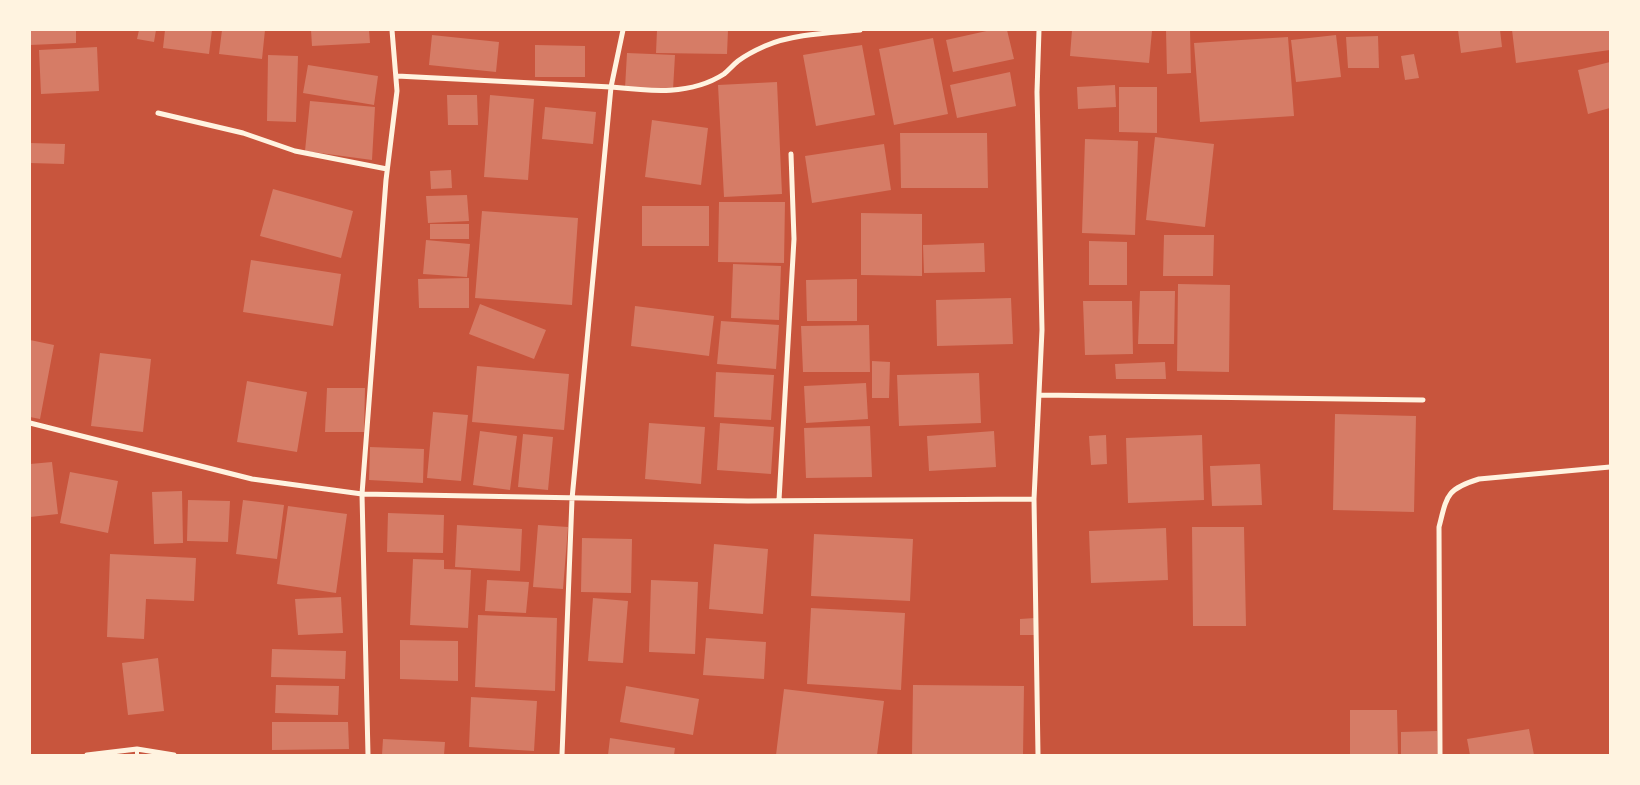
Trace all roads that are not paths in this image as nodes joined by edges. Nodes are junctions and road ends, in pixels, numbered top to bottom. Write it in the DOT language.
graph roads {
  1 [pos="392,30"];
  2 [pos="623,30"];
  3 [pos="860,30"];
  4 [pos="1039,30"];
  5 [pos="397,76"];
  6 [pos="611,87"];
  7 [pos="158,113"];
  8 [pos="791,154"];
  9 [pos="387,170"];
  10 [pos="1039,395"];
  11 [pos="1423,400"];
  12 [pos="30,423"];
  13 [pos="1610,467"];
  14 [pos="362,494"];
  15 [pos="572,498"];
  16 [pos="1034,499"];
  17 [pos="779,500"];
  18 [pos="137,752"];
  19 [pos="87,755"];
  20 [pos="174,755"];
  21 [pos="368,755"];
  22 [pos="562,755"];
  23 [pos="1038,755"];
  24 [pos="1440,755"];
  1 -- 5 [label="street"];
  2 -- 6 [label="street"];
  3 -- 6 [label="street"];
  4 -- 10 [label="street"];
  5 -- 6 [label="street"];
  5 -- 9 [label="street"];
  6 -- 15 [label="street"];
  7 -- 9 [label="street"];
  8 -- 17 [label="street"];
  9 -- 14 [label="street"];
  10 -- 11 [label="street"];
  10 -- 16 [label="street"];
  12 -- 14 [label="street"];
  13 -- 24 [label="street"];
  14 -- 15 [label="street"];
  14 -- 21 [label="street"];
  15 -- 17 [label="street"];
  15 -- 22 [label="street"];
  16 -- 17 [label="street"];
  16 -- 23 [label="street"];
  18 -- 19 [label="street"];
  18 -- 20 [label="street"];
}
